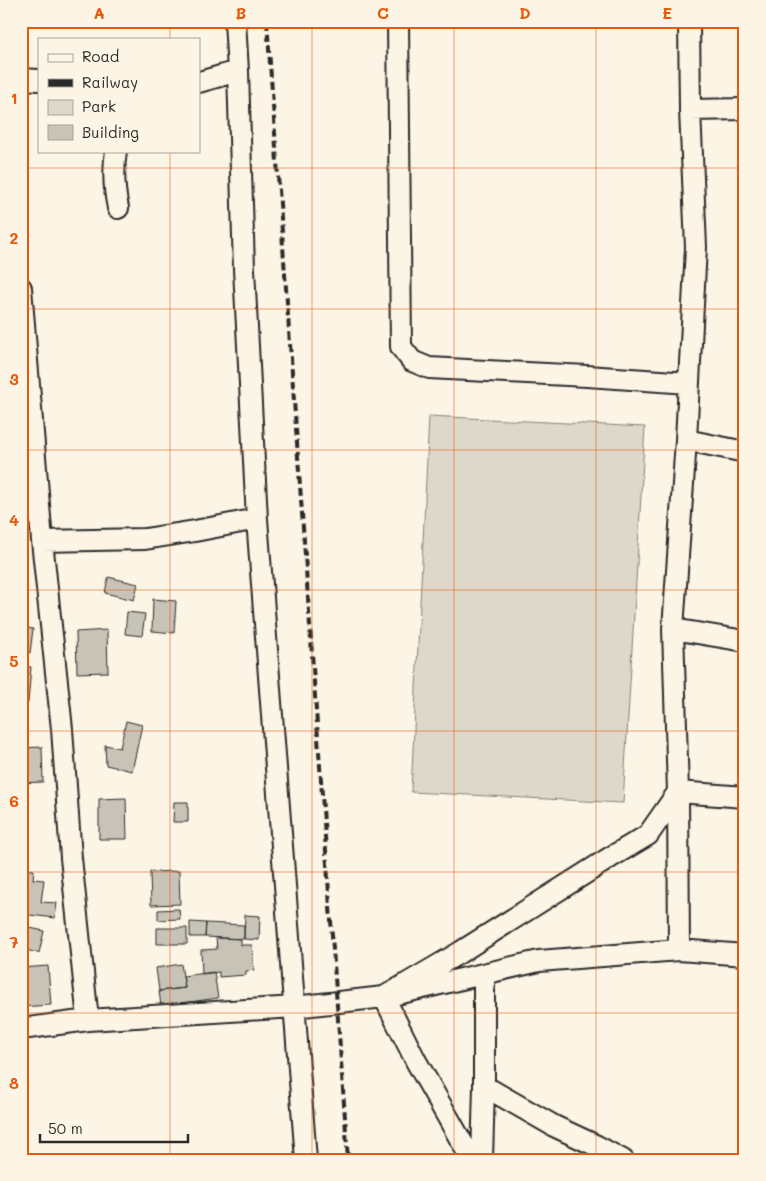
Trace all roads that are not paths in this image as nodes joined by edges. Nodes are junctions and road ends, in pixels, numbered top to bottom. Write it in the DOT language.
graph roads {
  1 [pos="235,21"];
  2 [pos="398,21"];
  3 [pos="689,21"];
  4 [pos="238,71"];
  5 [pos="21,79"];
  6 [pos="38,80"];
  7 [pos="200,82"];
  8 [pos="745,109"];
  9 [pos="690,110"];
  10 [pos="116,152"];
  11 [pos="118,208"];
  12 [pos="21,288"];
  13 [pos="689,383"];
  14 [pos="686,440"];
  15 [pos="745,452"];
  16 [pos="257,519"];
  17 [pos="42,541"];
  18 [pos="673,629"];
  19 [pos="745,641"];
  20 [pos="678,792"];
  21 [pos="745,797"];
  22 [pos="680,950"];
  23 [pos="745,955"];
  24 [pos="484,975"];
  25 [pos="384,997"];
  26 [pos="294,1006"];
  27 [pos="88,1020"];
  28 [pos="21,1028"];
  29 [pos="484,1086"];
  30 [pos="306,1160"];
  31 [pos="472,1160"];
  32 [pos="482,1160"];
  33 [pos="623,1160"];
  1 -- 4 [label="street"];
  2 -- 13 [label="street"];
  3 -- 9 [label="street"];
  4 -- 7 [label="street"];
  4 -- 16 [label="street"];
  5 -- 6 [label="street"];
  8 -- 9 [label="street"];
  9 -- 13 [label="street"];
  10 -- 11 [label="street"];
  12 -- 17 [label="street"];
  13 -- 14 [label="street"];
  14 -- 15 [label="street"];
  14 -- 18 [label="street"];
  16 -- 17 [label="street"];
  16 -- 26 [label="street"];
  17 -- 27 [label="street"];
  18 -- 19 [label="street"];
  18 -- 20 [label="street"];
  20 -- 21 [label="street"];
  20 -- 22 [label="street"];
  20 -- 25 [label="street"];
  22 -- 23 [label="street"];
  22 -- 24 [label="street"];
  24 -- 25 [label="street"];
  24 -- 29 [label="street"];
  25 -- 26 [label="street"];
  25 -- 31 [label="street"];
  26 -- 27 [label="street"];
  26 -- 30 [label="street"];
  27 -- 28 [label="street"];
  29 -- 32 [label="street"];
  29 -- 33 [label="street"];
}
